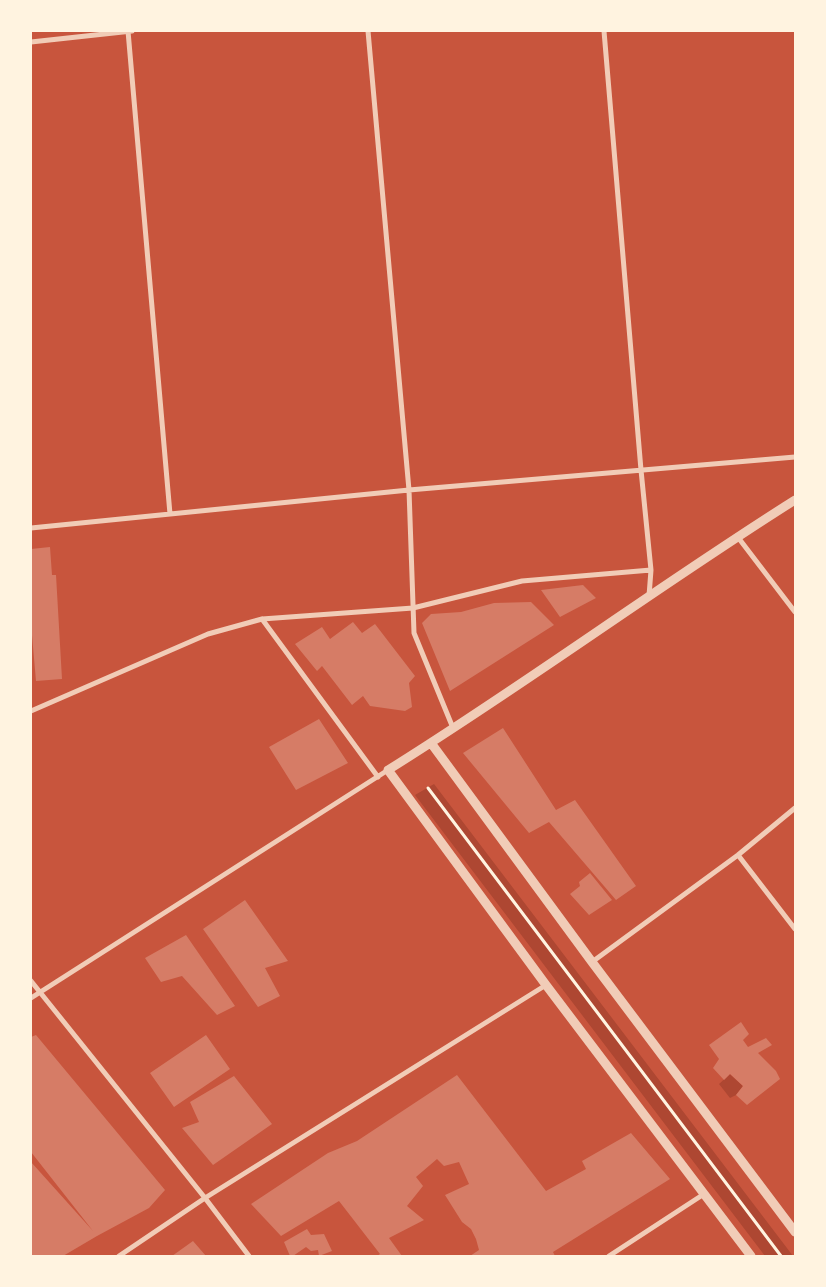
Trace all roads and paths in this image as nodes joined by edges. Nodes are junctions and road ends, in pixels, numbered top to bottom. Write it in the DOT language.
graph roads {
  1 [pos="128,31"];
  2 [pos="132,31"];
  3 [pos="368,31"];
  4 [pos="604,31"];
  5 [pos="31,42"];
  6 [pos="795,456"];
  7 [pos="641,470"];
  8 [pos="409,490"];
  9 [pos="795,500"];
  10 [pos="170,514"];
  11 [pos="31,528"];
  12 [pos="737,536"];
  13 [pos="650,570"];
  14 [pos="649,597"];
  15 [pos="413,608"];
  16 [pos="795,612"];
  17 [pos="262,619"];
  18 [pos="31,711"];
  19 [pos="453,729"];
  20 [pos="431,743"];
  21 [pos="388,770"];
  22 [pos="378,777"];
  23 [pos="428,788"];
  24 [pos="795,808"];
  25 [pos="738,855"];
  26 [pos="795,929"];
  27 [pos="592,962"];
  28 [pos="31,981"];
  29 [pos="546,985"];
  30 [pos="41,992"];
  31 [pos="31,998"];
  32 [pos="704,1194"];
  33 [pos="205,1198"];
  34 [pos="795,1232"];
  35 [pos="119,1256"];
  36 [pos="249,1256"];
  37 [pos="609,1256"];
  38 [pos="751,1256"];
  39 [pos="781,1256"];
  1 -- 2 [label="street"];
  1 -- 5 [label="street"];
  1 -- 10 [label="street"];
  3 -- 8 [label="street"];
  4 -- 7 [label="street"];
  6 -- 7 [label="street"];
  7 -- 8 [label="street"];
  7 -- 13 [label="street"];
  8 -- 10 [label="street"];
  8 -- 15 [label="street"];
  9 -- 12 [label="street"];
  10 -- 11 [label="street"];
  12 -- 14 [label="street"];
  12 -- 16 [label="street"];
  13 -- 14 [label="street"];
  13 -- 15 [label="street"];
  14 -- 19 [label="street"];
  15 -- 17 [label="street"];
  15 -- 19 [label="street"];
  17 -- 18 [label="street"];
  17 -- 22 [label="street"];
  19 -- 20 [label="street"];
  20 -- 21 [label="street"];
  20 -- 27 [label="street"];
  21 -- 22 [label="street"];
  21 -- 29 [label="street"];
  22 -- 30 [label="street"];
  23 -- 39 [label="path"];
  24 -- 25 [label="street"];
  25 -- 26 [label="street"];
  25 -- 27 [label="street"];
  27 -- 34 [label="street"];
  28 -- 30 [label="street"];
  29 -- 32 [label="street"];
  29 -- 33 [label="street"];
  30 -- 31 [label="street"];
  30 -- 33 [label="street"];
  32 -- 37 [label="street"];
  32 -- 38 [label="street"];
  33 -- 35 [label="street"];
  33 -- 36 [label="street"];
}
